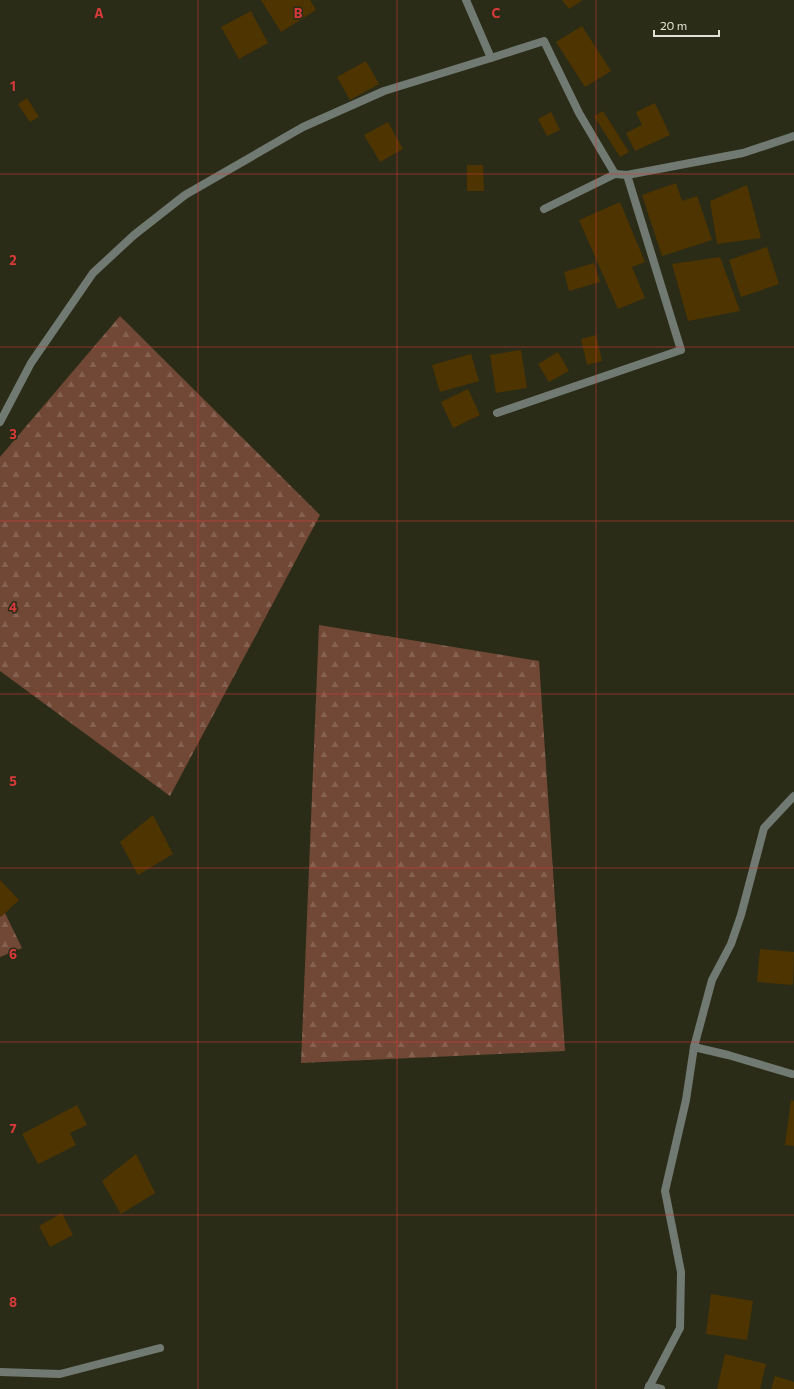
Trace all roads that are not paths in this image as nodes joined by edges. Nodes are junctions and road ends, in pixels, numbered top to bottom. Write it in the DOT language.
graph roads {
  1 [pos="466,0"];
  2 [pos="491,58"];
  3 [pos="794,136"];
  4 [pos="615,174"];
  5 [pos="628,175"];
  6 [pos="544,209"];
  7 [pos="497,413"];
  8 [pos="0,422"];
  9 [pos="794,796"];
  10 [pos="694,1047"];
  11 [pos="792,1074"];
  12 [pos="160,1348"];
  13 [pos="0,1372"];
  14 [pos="648,1388"];
  15 [pos="661,1389"];
  1 -- 2 [label="street"];
  2 -- 4 [label="street"];
  2 -- 8 [label="street"];
  3 -- 5 [label="street"];
  4 -- 5 [label="street"];
  4 -- 6 [label="street"];
  5 -- 7 [label="street"];
  9 -- 10 [label="street"];
  10 -- 11 [label="street"];
  10 -- 14 [label="street"];
  12 -- 13 [label="street"];
  14 -- 15 [label="street"];
}
